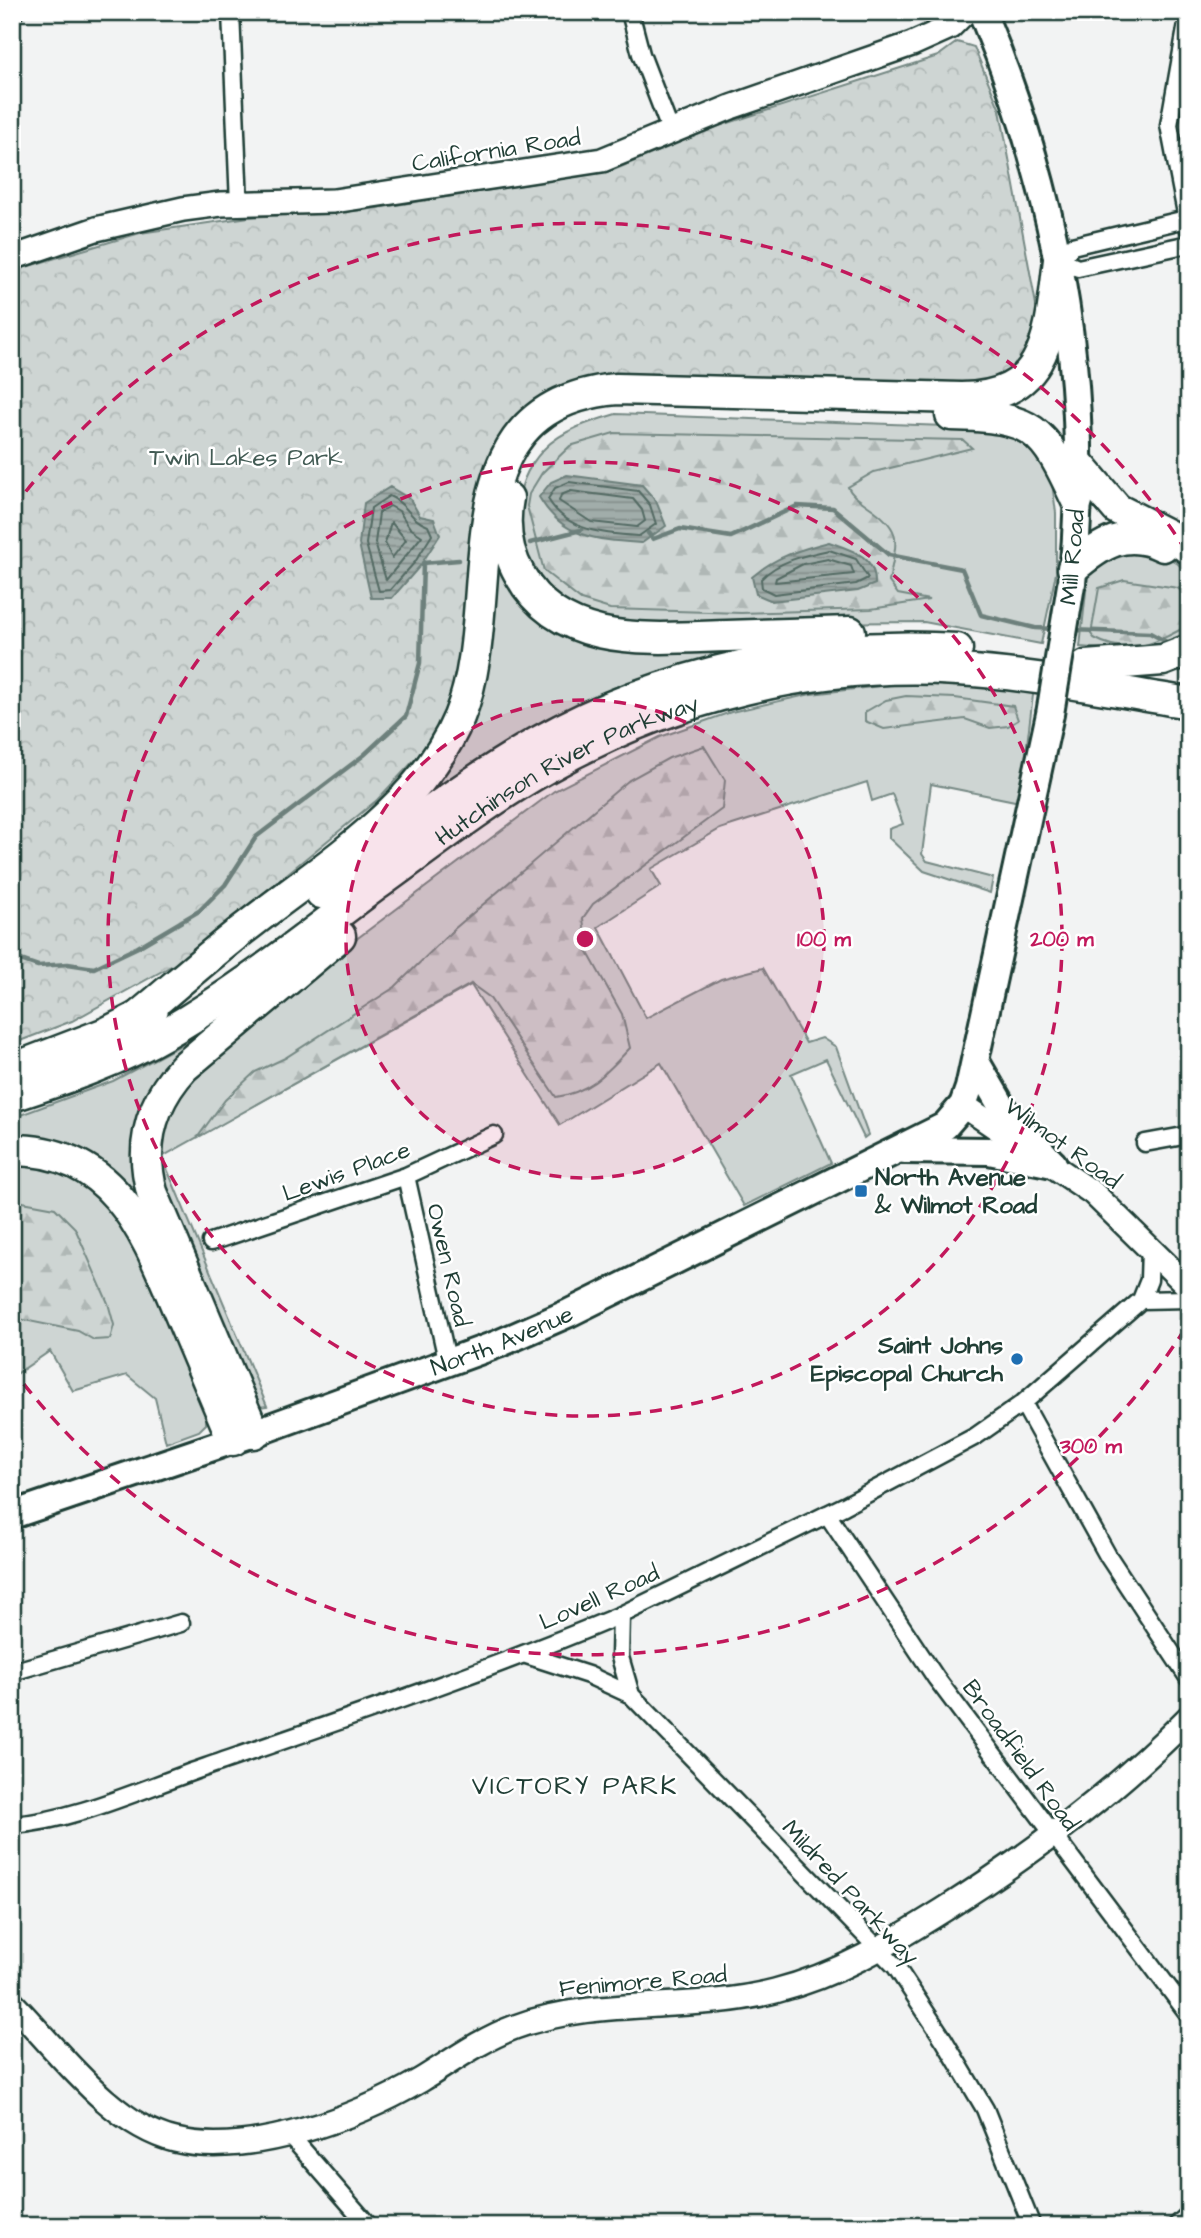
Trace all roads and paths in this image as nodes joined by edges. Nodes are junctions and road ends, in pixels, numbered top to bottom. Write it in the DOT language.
graph roads {
  1 [pos="231,12"];
  2 [pos="630,12"];
  3 [pos="965,12"];
  4 [pos="982,12"];
  5 [pos="1189,12"];
  6 [pos="671,132"];
  7 [pos="239,204"];
  8 [pos="1187,224"];
  9 [pos="1128,233"];
  10 [pos="1189,244"];
  11 [pos="1132,256"];
  12 [pos="12,258"];
  13 [pos="1059,260"];
  14 [pos="1077,462"];
  15 [pos="1077,501"];
  16 [pos="1189,549"];
  17 [pos="1189,565"];
  18 [pos="1072,577"];
  19 [pos="1189,650"];
  20 [pos="992,652"];
  21 [pos="1086,666"];
  22 [pos="1189,683"];
  23 [pos="1189,703"];
  24 [pos="433,844"];
  25 [pos="135,1019"];
  26 [pos="976,1062"];
  27 [pos="12,1069"];
  28 [pos="12,1096"];
  29 [pos="963,1105"];
  30 [pos="494,1135"];
  31 [pos="1189,1135"];
  32 [pos="1145,1143"];
  33 [pos="12,1150"];
  34 [pos="900,1150"];
  35 [pos="1053,1164"];
  36 [pos="406,1176"];
  37 [pos="211,1242"];
  38 [pos="1150,1248"];
  39 [pos="1189,1287"];
  40 [pos="1189,1299"];
  41 [pos="1140,1300"];
  42 [pos="448,1364"];
  43 [pos="1023,1403"];
  44 [pos="243,1436"];
  45 [pos="827,1514"];
  46 [pos="12,1515"];
  47 [pos="621,1615"];
  48 [pos="181,1623"];
  49 [pos="523,1654"];
  50 [pos="12,1672"];
  51 [pos="1189,1679"];
  52 [pos="631,1695"];
  53 [pos="1189,1717"];
  54 [pos="14,1826"];
  55 [pos="1052,1836"];
  56 [pos="878,1951"];
  57 [pos="12,2003"];
  58 [pos="1189,2015"];
  59 [pos="288,2133"];
  60 [pos="1189,2214"];
  61 [pos="369,2226"];
  62 [pos="1032,2226"];
  63 [pos="1175,2226"];
  1 -- 7 [label="street"];
  2 -- 6 [label="street"];
  3 -- 6 [label="street, California Road"];
  4 -- 13 [label="main road, Mill Road"];
  5 -- 8 [label="street"];
  6 -- 7 [label="street, California Road"];
  7 -- 12 [label="street, California Road"];
  8 -- 9 [label="street"];
  9 -- 11 [label="street"];
  9 -- 13 [label="street"];
  10 -- 11 [label="street"];
  11 -- 13 [label="street"];
  13 -- 14 [label="main road, Mill Road"];
  13 -- 25 [label="highway"];
  14 -- 15 [label="main road, Mill Road"];
  14 -- 16 [label="highway"];
  15 -- 18 [label="main road, Mill Road"];
  15 -- 20 [label="highway"];
  17 -- 18 [label="highway"];
  18 -- 26 [label="main road, Mill Road, bridge"];
  19 -- 21 [label="highway"];
  20 -- 21 [label="highway, Hutchinson River Parkway"];
  20 -- 25 [label="highway, Hutchinson River Parkway"];
  21 -- 22 [label="highway, Hutchinson River Parkway"];
  23 -- 24 [label="highway, Hutchinson River Parkway"];
  24 -- 28 [label="highway, Hutchinson River Parkway"];
  24 -- 44 [label="highway"];
  25 -- 27 [label="highway, Hutchinson River Parkway"];
  26 -- 29 [label="main road, Mill Road"];
  26 -- 35 [label="main road"];
  29 -- 34 [label="main road, North Avenue"];
  29 -- 35 [label="street, Wilmot Road"];
  30 -- 36 [label="street, Lewis Place"];
  31 -- 32 [label="street"];
  33 -- 44 [label="highway"];
  34 -- 35 [label="main road"];
  34 -- 42 [label="main road, North Avenue"];
  35 -- 38 [label="street, Wilmot Road"];
  36 -- 37 [label="street, Lewis Place"];
  36 -- 42 [label="street, Owen Road"];
  38 -- 39 [label="street, Wilmot Road"];
  38 -- 41 [label="street"];
  40 -- 41 [label="street"];
  41 -- 43 [label="street, Lovell Road"];
  42 -- 44 [label="main road, North Avenue"];
  43 -- 45 [label="street, Lovell Road"];
  43 -- 51 [label="street"];
  44 -- 46 [label="main road, North Avenue"];
  45 -- 47 [label="street, Lovell Road"];
  45 -- 55 [label="street, Broadfield Road"];
  47 -- 49 [label="street, Lovell Road"];
  47 -- 52 [label="street, Mildred Parkway"];
  48 -- 50 [label="street"];
  49 -- 52 [label="street, Mildred Parkway"];
  49 -- 54 [label="street, Lovell Road"];
  52 -- 56 [label="street, Mildred Parkway"];
  53 -- 55 [label="street, Fenimore Road"];
  55 -- 56 [label="street, Fenimore Road"];
  55 -- 58 [label="street, Broadfield Road"];
  56 -- 59 [label="street, Fenimore Road"];
  56 -- 62 [label="street, Mildred Parkway"];
  57 -- 59 [label="street, Fenimore Road"];
  59 -- 61 [label="street"];
  60 -- 63 [label="street"];
}
